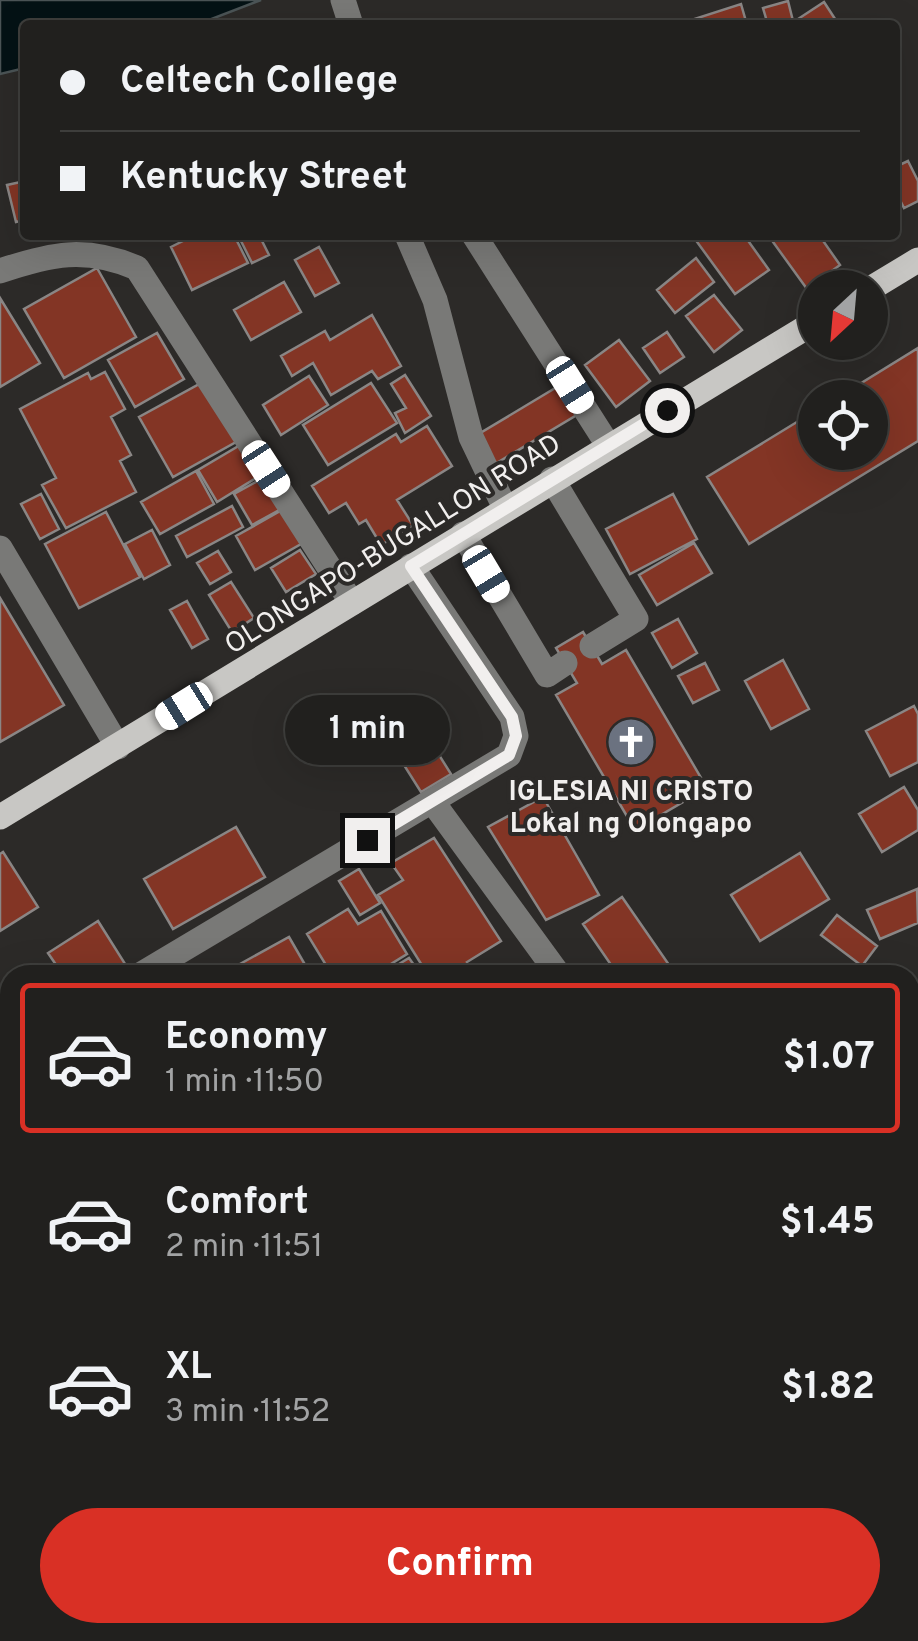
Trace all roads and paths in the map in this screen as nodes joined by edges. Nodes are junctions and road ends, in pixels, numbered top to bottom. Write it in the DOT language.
graph roads {
  1 [pos="409,240"];
  2 [pos="477,240"];
  3 [pos="918,260"];
  4 [pos="0,271"];
  5 [pos="888,278"];
  6 [pos="798,332"];
  7 [pos="608,445"];
  8 [pos="552,479"];
  9 [pos="506,508"];
  10 [pos="463,534"];
  11 [pos="0,548"];
  12 [pos="411,566"];
  13 [pos="352,602"];
  14 [pos="592,646"];
  15 [pos="565,663"];
  16 [pos="118,747"];
  17 [pos="432,802"];
  18 [pos="0,816"];
  19 [pos="157,965"];
  20 [pos="552,965"];
  1 -- 9 [label="street"];
  2 -- 7 [label="street"];
  3 -- 5 [label="main road"];
  4 -- 13 [label="street"];
  6 -- 7 [label="main road, OLONGAPO-BUGALLON ROAD"];
  7 -- 8 [label="main road, OLONGAPO-BUGALLON ROAD"];
  8 -- 9 [label="main road, OLONGAPO-BUGALLON ROAD"];
  8 -- 14 [label="street"];
  9 -- 10 [label="main road, OLONGAPO-BUGALLON ROAD"];
  10 -- 12 [label="main road, OLONGAPO-BUGALLON ROAD"];
  10 -- 15 [label="street"];
  11 -- 16 [label="street"];
  12 -- 13 [label="main road, OLONGAPO-BUGALLON ROAD"];
  12 -- 17 [label="street"];
  13 -- 16 [label="main road, OLONGAPO-BUGALLON ROAD"];
  16 -- 18 [label="main road, OLONGAPO-BUGALLON ROAD"];
  17 -- 19 [label="street"];
  17 -- 20 [label="street"];
}
